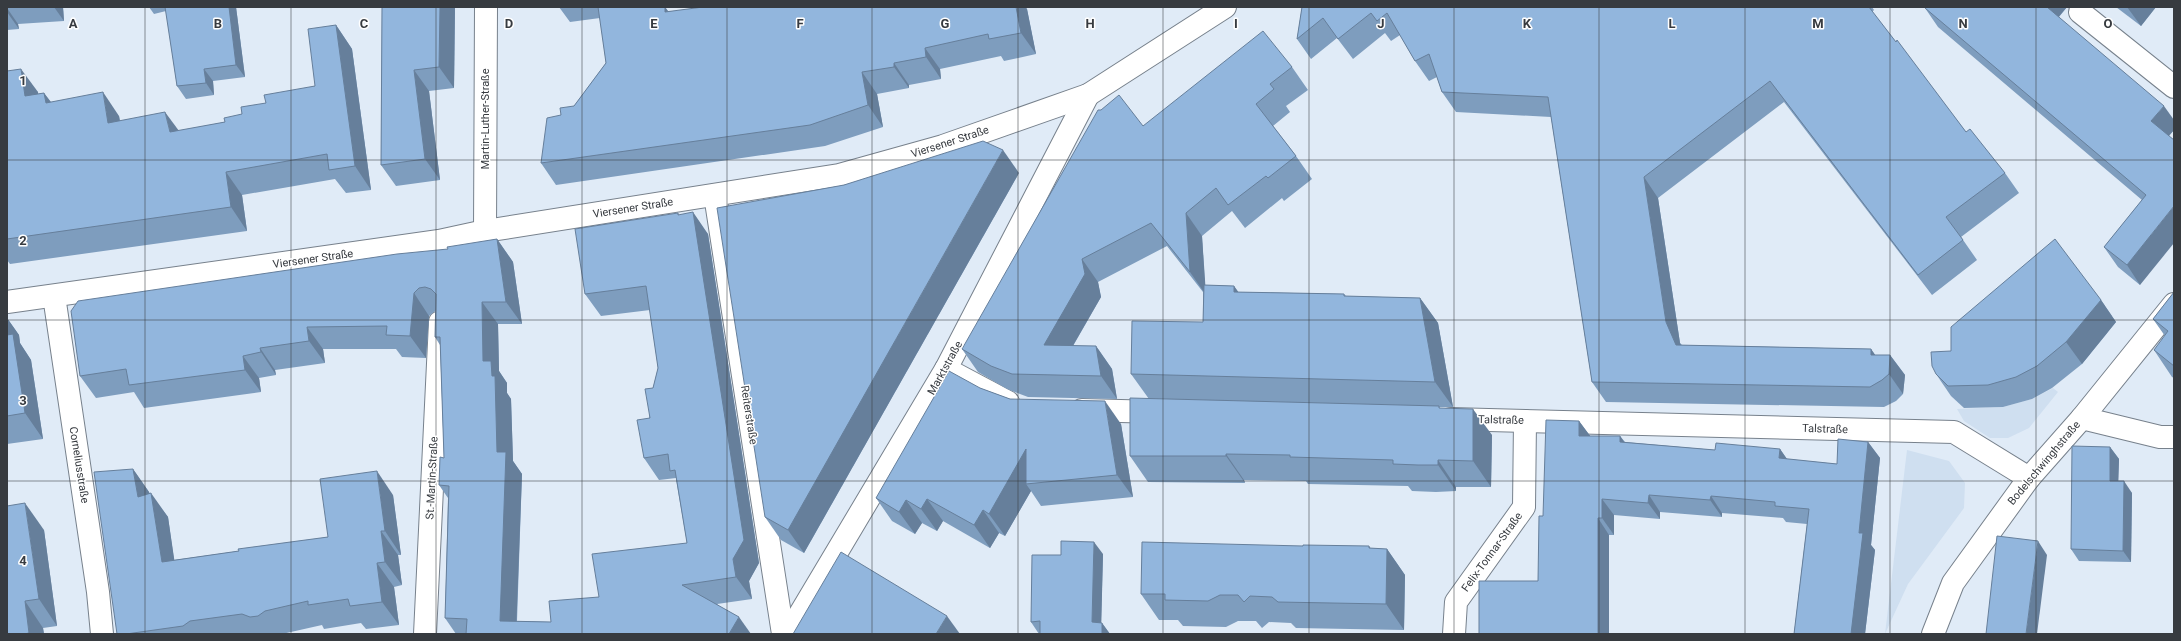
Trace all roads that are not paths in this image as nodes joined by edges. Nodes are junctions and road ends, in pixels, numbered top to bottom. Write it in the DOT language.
graph roads {
  1 [pos="486,7"];
  2 [pos="1225,7"];
  3 [pos="2080,12"];
  4 [pos="2174,87"];
  5 [pos="1088,95"];
  6 [pos="715,195"];
  7 [pos="485,231"];
  8 [pos="54,296"];
  9 [pos="7,302"];
  10 [pos="2174,304"];
  11 [pos="440,322"];
  12 [pos="946,369"];
  13 [pos="1026,409"];
  14 [pos="1066,410"];
  15 [pos="1177,413"];
  16 [pos="2082,418"];
  17 [pos="1430,419"];
  18 [pos="1525,421"];
  19 [pos="2174,437"];
  20 [pos="2029,478"];
  21 [pos="102,634"];
  22 [pos="425,634"];
  23 [pos="783,634"];
  24 [pos="788,634"];
  25 [pos="1454,634"];
  26 [pos="1934,634"];
  1 -- 7 [label="street, Martin-Luther-Straße"];
  2 -- 5 [label="street, Viersener Straße"];
  3 -- 4 [label="street"];
  5 -- 6 [label="street, Viersener Straße"];
  5 -- 12 [label="street, Marktstraße"];
  6 -- 7 [label="street, Viersener Straße"];
  6 -- 23 [label="street, Reiterstraße"];
  7 -- 8 [label="street, Viersener Straße"];
  8 -- 9 [label="street, Viersener Straße"];
  8 -- 21 [label="street, Corneliusstraße"];
  10 -- 16 [label="street, Bodelschwinghstraße"];
  11 -- 22 [label="street, St.-Martin-Straße"];
  12 -- 13 [label="street"];
  12 -- 24 [label="street, Marktstraße"];
  14 -- 15 [label="street"];
  16 -- 19 [label="street"];
  16 -- 20 [label="street, Bodelschwinghstraße"];
  17 -- 18 [label="street, Talstraße"];
  18 -- 20 [label="street, Talstraße"];
  18 -- 25 [label="street, Felix-Tonnar-Straße"];
  20 -- 26 [label="street, Bodelschwinghstraße"];
}
